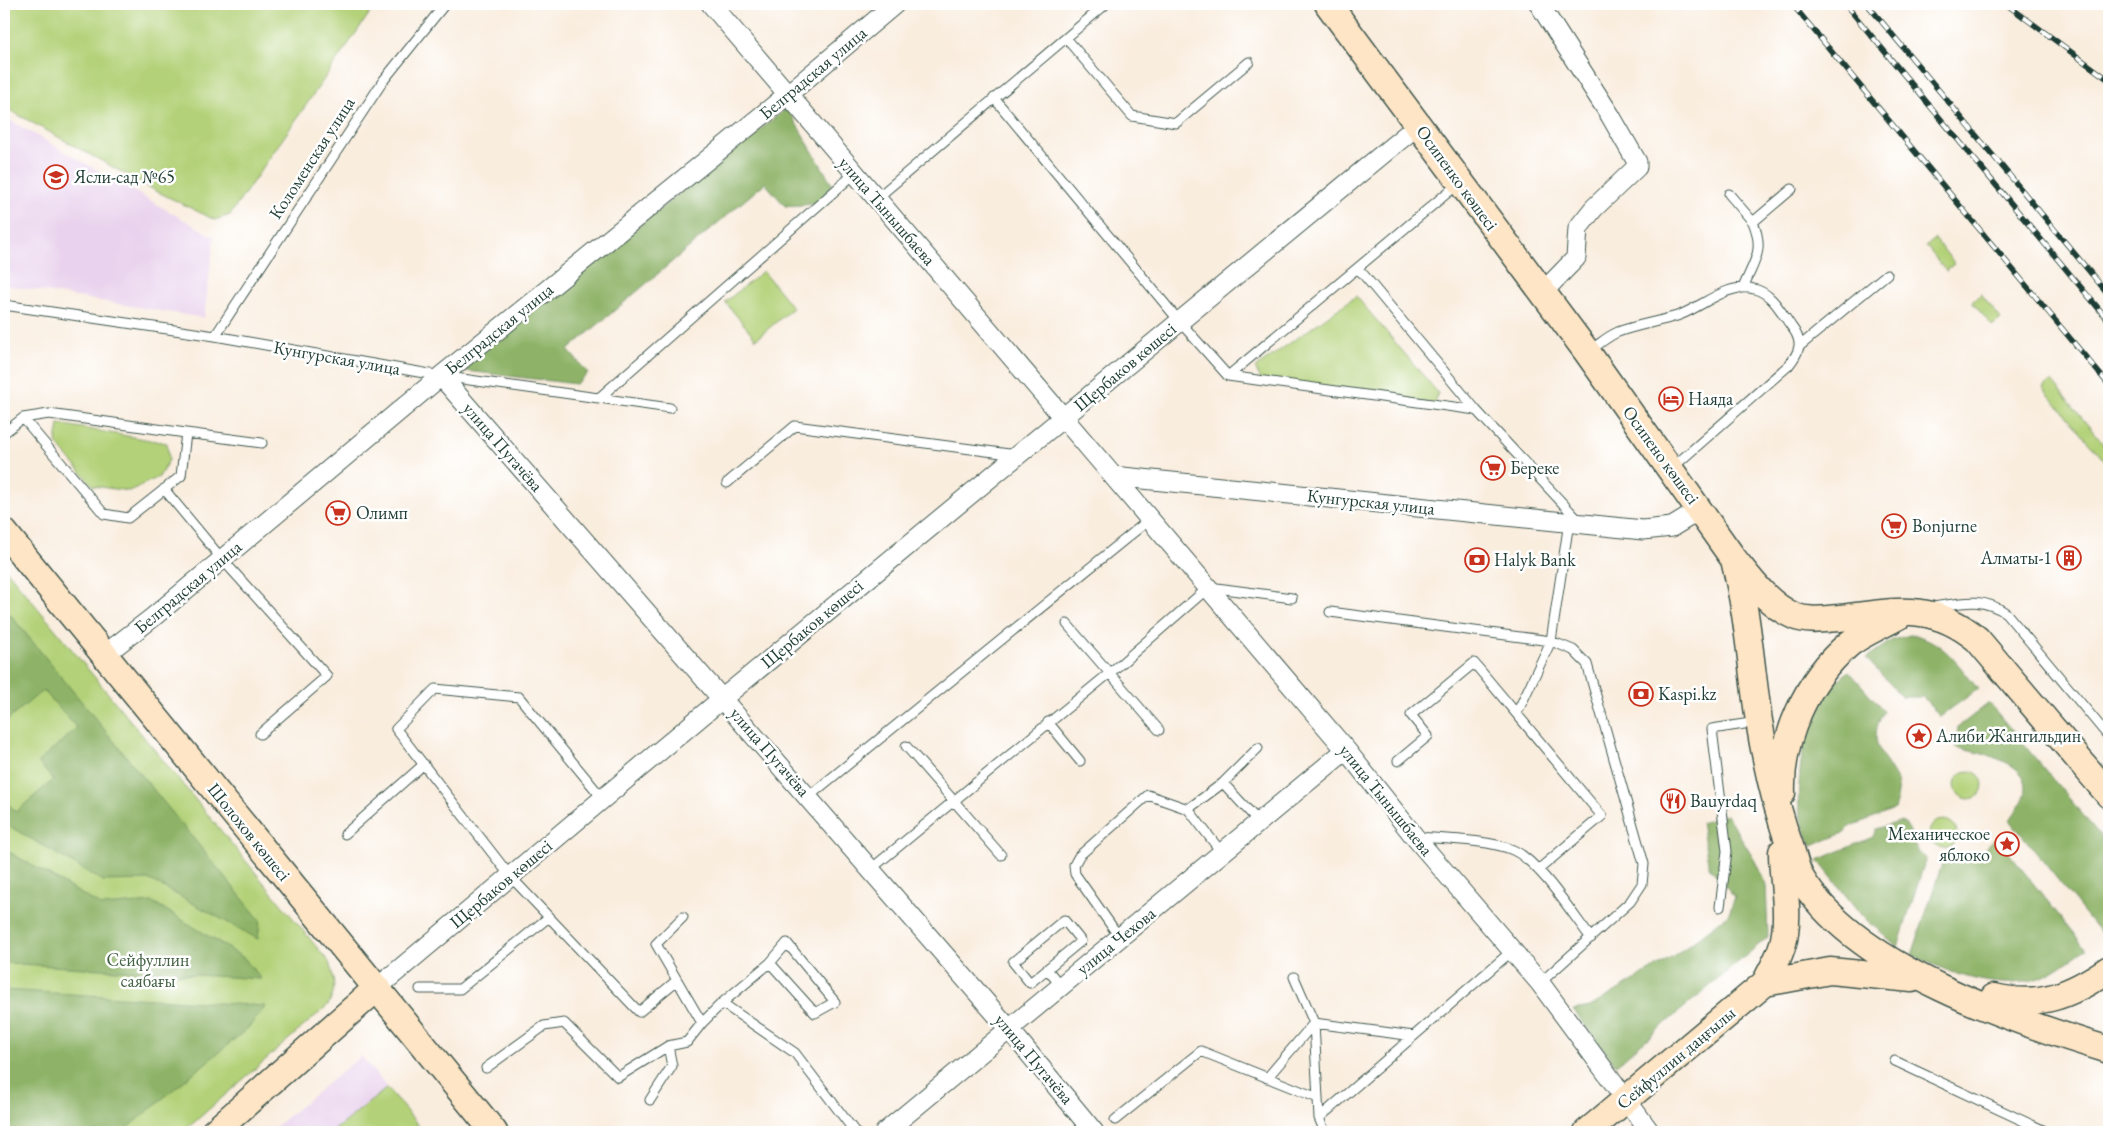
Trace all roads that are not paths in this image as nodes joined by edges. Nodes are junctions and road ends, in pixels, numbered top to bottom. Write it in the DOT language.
graph roads {
  1 [pos="445,4"];
  2 [pos="710,4"];
  3 [pos="896,4"];
  4 [pos="1106,4"];
  5 [pos="1328,4"];
  6 [pos="1539,4"];
  7 [pos="1066,38"];
  8 [pos="1250,62"];
  9 [pos="788,94"];
  10 [pos="994,98"];
  11 [pos="1418,125"];
  12 [pos="854,174"];
  13 [pos="1460,183"];
  14 [pos="1792,189"];
  15 [pos="1729,194"];
  16 [pos="877,198"];
  17 [pos="1753,222"];
  18 [pos="1358,268"];
  19 [pos="1886,274"];
  20 [pos="1743,288"];
  21 [pos="1542,293"];
  22 [pos="4,305"];
  23 [pos="1180,322"];
  24 [pos="215,336"];
  25 [pos="1801,345"];
  26 [pos="1587,352"];
  27 [pos="441,376"];
  28 [pos="1228,376"];
  29 [pos="599,398"];
  30 [pos="670,408"];
  31 [pos="1476,410"];
  32 [pos="23,418"];
  33 [pos="1065,418"];
  34 [pos="186,433"];
  35 [pos="4,434"];
  36 [pos="262,443"];
  37 [pos="1017,455"];
  38 [pos="1671,469"];
  39 [pos="1113,476"];
  40 [pos="728,484"];
  41 [pos="164,489"];
  42 [pos="1700,510"];
  43 [pos="1150,519"];
  44 [pos="1576,523"];
  45 [pos="4,532"];
  46 [pos="1733,558"];
  47 [pos="222,559"];
  48 [pos="1209,587"];
  49 [pos="1292,598"];
  50 [pos="1908,610"];
  51 [pos="1330,612"];
  52 [pos="1067,624"];
  53 [pos="1551,641"];
  54 [pos="104,654"];
  55 [pos="1109,673"];
  56 [pos="722,698"];
  57 [pos="1517,713"];
  58 [pos="1048,722"];
  59 [pos="1759,722"];
  60 [pos="1158,730"];
  61 [pos="260,734"];
  62 [pos="2109,738"];
  63 [pos="906,746"];
  64 [pos="1258,748"];
  65 [pos="1346,750"];
  66 [pos="1080,761"];
  67 [pos="1398,761"];
  68 [pos="424,764"];
  69 [pos="1223,783"];
  70 [pos="2109,795"];
  71 [pos="808,796"];
  72 [pos="602,799"];
  73 [pos="954,800"];
  74 [pos="1188,809"];
  75 [pos="1259,822"];
  76 [pos="1782,825"];
  77 [pos="344,834"];
  78 [pos="1414,836"];
  79 [pos="1222,853"];
  80 [pos="1001,855"];
  81 [pos="871,869"];
  82 [pos="1538,870"];
  83 [pos="510,876"];
  84 [pos="1720,907"];
  85 [pos="683,916"];
  86 [pos="549,917"];
  87 [pos="1120,938"];
  88 [pos="1591,938"];
  89 [pos="1513,950"];
  90 [pos="770,963"];
  91 [pos="1047,969"];
  92 [pos="2109,969"];
  93 [pos="1294,977"];
  94 [pos="676,981"];
  95 [pos="1930,982"];
  96 [pos="1540,983"];
  97 [pos="1765,983"];
  98 [pos="1062,986"];
  99 [pos="376,988"];
  100 [pos="420,989"];
  101 [pos="722,1003"];
  102 [pos="702,1023"];
  103 [pos="1314,1023"];
  104 [pos="1009,1029"];
  105 [pos="1414,1036"];
  106 [pos="2083,1042"];
  107 [pos="668,1046"];
  108 [pos="2109,1050"];
  109 [pos="2109,1055"];
  110 [pos="1895,1061"];
  111 [pos="486,1068"];
  112 [pos="1267,1078"];
  113 [pos="1318,1098"];
  114 [pos="650,1100"];
  115 [pos="1626,1102"];
  116 [pos="1319,1118"];
  117 [pos="1115,1120"];
  118 [pos="214,1132"];
  119 [pos="494,1132"];
  120 [pos="856,1132"];
  121 [pos="885,1132"];
  122 [pos="1094,1132"];
  123 [pos="1325,1132"];
  124 [pos="1587,1132"];
  125 [pos="1650,1132"];
  126 [pos="2047,1132"];
  1 -- 24 [label="lane, Коломенская улица"];
  2 -- 9 [label="street, улица Тынышбаева"];
  3 -- 9 [label="street, Белградская улица"];
  4 -- 7 [label="lane"];
  5 -- 11 [label="main road, Осипенко көшесі"];
  6 -- 21 [label="street"];
  7 -- 8 [label="lane"];
  7 -- 10 [label="lane"];
  9 -- 12 [label="street, улица Тынышбаева"];
  9 -- 27 [label="street, Белградская улица"];
  10 -- 16 [label="lane"];
  10 -- 23 [label="lane"];
  11 -- 13 [label="main road, Осипенко көшесі"];
  11 -- 23 [label="street, Щербаков көшесі"];
  12 -- 16 [label="street, улица Тынышбаева"];
  12 -- 29 [label="lane"];
  13 -- 18 [label="lane"];
  13 -- 21 [label="main road, Осипенко көшесі"];
  14 -- 17 [label="lane"];
  15 -- 17 [label="lane"];
  16 -- 33 [label="street, улица Тынышбаева"];
  17 -- 20 [label="lane"];
  18 -- 28 [label="lane"];
  18 -- 31 [label="lane"];
  19 -- 25 [label="lane"];
  20 -- 25 [label="lane"];
  20 -- 26 [label="lane"];
  21 -- 26 [label="main road, Осипенко көшесі"];
  22 -- 24 [label="lane, Кунгурская улица"];
  23 -- 28 [label="lane"];
  23 -- 33 [label="street, Щербаков көшесі"];
  24 -- 27 [label="lane, Кунгурская улица"];
  25 -- 38 [label="lane"];
  26 -- 38 [label="main road, Осипено көшесі"];
  27 -- 29 [label="lane, Кунгурская улица"];
  27 -- 47 [label="street, Белградская улица"];
  27 -- 56 [label="street, улица Пугачёва"];
  28 -- 31 [label="lane"];
  29 -- 30 [label="lane, Кунгурская улица"];
  31 -- 44 [label="lane"];
  32 -- 34 [label="lane"];
  32 -- 35 [label="lane"];
  32 -- 41 [label="lane"];
  33 -- 37 [label="street, Щербаков көшесі"];
  33 -- 39 [label="street"];
  34 -- 36 [label="lane"];
  34 -- 41 [label="lane"];
  37 -- 40 [label="lane"];
  37 -- 56 [label="street, Щербаков көшесі"];
  38 -- 42 [label="main road, Осипено көшесі"];
  39 -- 43 [label="street, улица Тынышбаева"];
  39 -- 44 [label="street, Кунгурская улица"];
  41 -- 47 [label="lane"];
  42 -- 44 [label="street, Кунгурская улица"];
  42 -- 46 [label="main road, Осипено көшесі"];
  43 -- 48 [label="street, улица Тынышбаева"];
  43 -- 71 [label="lane"];
  44 -- 53 [label="lane"];
  45 -- 54 [label="main road, Шолохов көшесі"];
  46 -- 50 [label="main road, Осипено көшесі"];
  46 -- 59 [label="main road"];
  47 -- 54 [label="street, Белградская улица"];
  47 -- 61 [label="lane"];
  48 -- 49 [label="lane"];
  48 -- 55 [label="lane"];
  48 -- 65 [label="street, улица Тынышбаева"];
  50 -- 62 [label="lane"];
  50 -- 70 [label="main road, Осипено көшесі"];
  50 -- 76 [label="main road"];
  51 -- 53 [label="lane"];
  52 -- 55 [label="lane"];
  53 -- 57 [label="lane"];
  53 -- 88 [label="lane"];
  54 -- 99 [label="main road, Шолохов көшесі"];
  55 -- 58 [label="lane"];
  55 -- 60 [label="lane"];
  56 -- 71 [label="street, улица Пугачёва"];
  56 -- 72 [label="street, Щербаков көшесі"];
  57 -- 67 [label="lane"];
  57 -- 82 [label="lane"];
  58 -- 66 [label="lane"];
  58 -- 73 [label="lane"];
  59 -- 76 [label="main road"];
  59 -- 84 [label="lane"];
  63 -- 73 [label="lane"];
  64 -- 69 [label="lane"];
  65 -- 75 [label="street, улица Чехова"];
  65 -- 78 [label="street, улица Тынышбаева"];
  68 -- 72 [label="lane"];
  68 -- 77 [label="lane"];
  68 -- 83 [label="lane"];
  69 -- 74 [label="lane"];
  69 -- 75 [label="lane"];
  71 -- 81 [label="street, улица Пугачёва"];
  72 -- 83 [label="street, Щербаков көшесі"];
  73 -- 80 [label="lane"];
  73 -- 81 [label="lane"];
  74 -- 79 [label="lane"];
  74 -- 87 [label="lane"];
  75 -- 79 [label="street, улица Чехова"];
  76 -- 95 [label="main road"];
  76 -- 97 [label="main road, Сейфуллин даңғылы"];
  78 -- 82 [label="lane"];
  78 -- 89 [label="street, улица Тынышбаева"];
  79 -- 87 [label="street, улица Чехова"];
  81 -- 104 [label="street, улица Пугачёва"];
  82 -- 88 [label="lane"];
  83 -- 86 [label="lane"];
  83 -- 99 [label="street, Щербаков көшесі"];
  85 -- 94 [label="lane"];
  86 -- 94 [label="lane"];
  86 -- 100 [label="lane"];
  87 -- 98 [label="street, улица Чехова"];
  88 -- 96 [label="lane"];
  89 -- 96 [label="street, улица Тынышбаева"];
  89 -- 105 [label="lane"];
  90 -- 90 [label="lane"];
  90 -- 101 [label="lane"];
  91 -- 91 [label="lane"];
  91 -- 98 [label="lane"];
  92 -- 95 [label="main road"];
  93 -- 103 [label="lane"];
  94 -- 102 [label="lane"];
  95 -- 97 [label="main road"];
  95 -- 106 [label="main road"];
  96 -- 115 [label="street, улица Тынышбаева"];
  97 -- 115 [label="main road, Сейфуллин даңғылы"];
  98 -- 104 [label="street, улица Чехова"];
  99 -- 118 [label="main road, Щербаков көшесі"];
  99 -- 119 [label="main road, Шолохов көшесі"];
  101 -- 102 [label="lane"];
  101 -- 120 [label="lane"];
  102 -- 107 [label="lane"];
  103 -- 105 [label="lane"];
  103 -- 112 [label="lane"];
  103 -- 113 [label="lane"];
  104 -- 121 [label="street, улица Чехова"];
  104 -- 122 [label="street, улица Пугачёва"];
  105 -- 116 [label="lane"];
  106 -- 108 [label="main road"];
  106 -- 109 [label="main road"];
  107 -- 111 [label="lane"];
  107 -- 114 [label="lane"];
  110 -- 126 [label="lane"];
  112 -- 113 [label="lane"];
  112 -- 117 [label="lane"];
  113 -- 116 [label="lane"];
  115 -- 124 [label="main road, Сейфуллин даңғылы"];
  115 -- 125 [label="street, улица Тынышбаева"];
  116 -- 123 [label="lane"];
}
